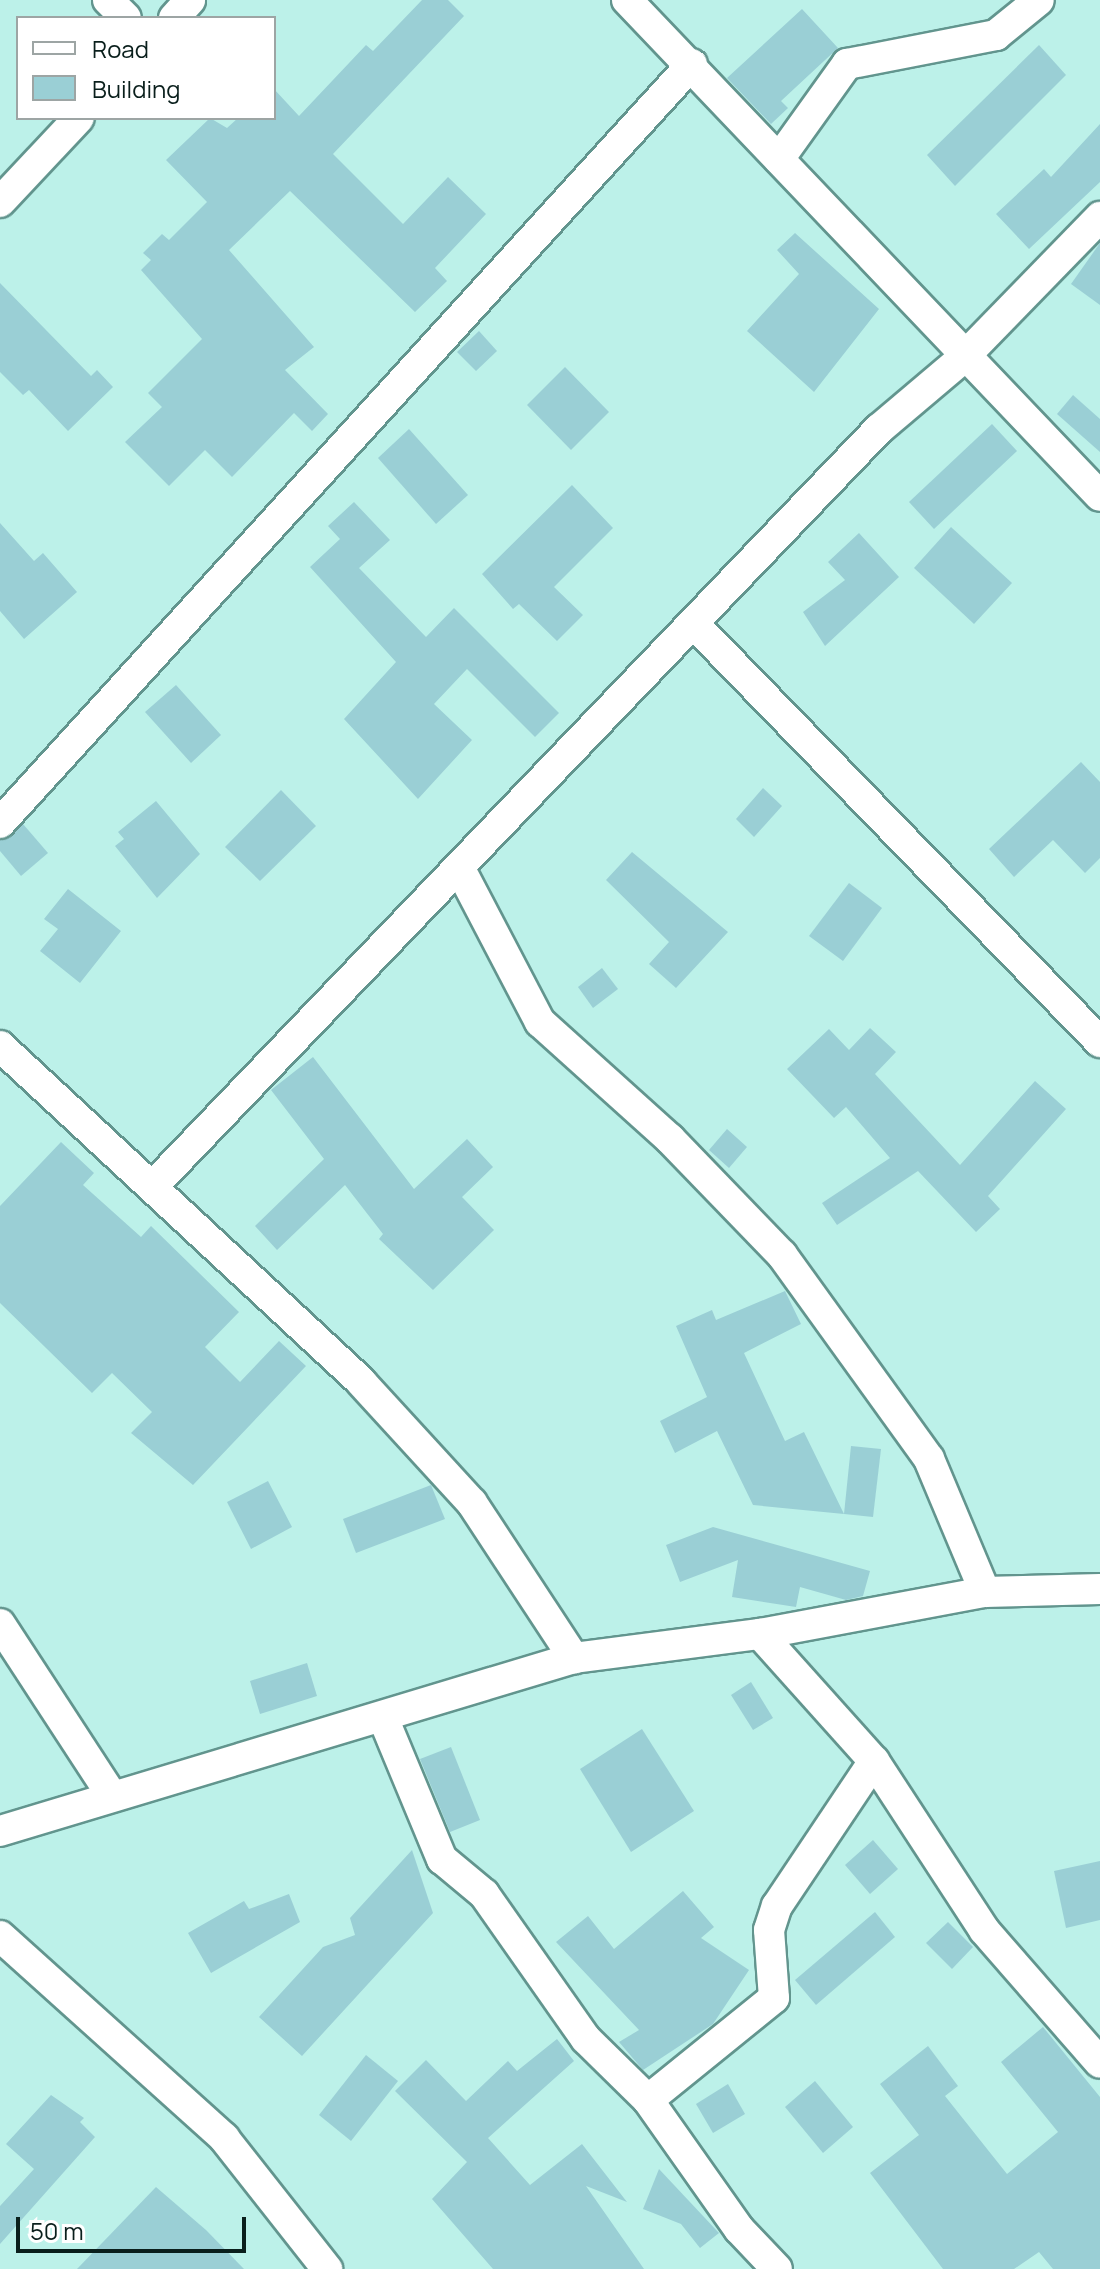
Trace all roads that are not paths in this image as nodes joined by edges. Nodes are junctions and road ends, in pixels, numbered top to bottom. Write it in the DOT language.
graph roads {
  1 [pos="108,0"];
  2 [pos="190,0"];
  3 [pos="627,0"];
  4 [pos="1039,0"];
  5 [pos="124,16"];
  6 [pos="176,16"];
  7 [pos="692,64"];
  8 [pos="77,120"];
  9 [pos="779,159"];
  10 [pos="0,202"];
  11 [pos="1100,217"];
  12 [pos="963,358"];
  13 [pos="1100,496"];
  14 [pos="694,624"];
  15 [pos="0,823"];
  16 [pos="460,869"];
  17 [pos="1100,1042"];
  18 [pos="0,1046"];
  19 [pos="153,1186"];
  20 [pos="1100,1589"];
  21 [pos="985,1592"];
  22 [pos="0,1624"];
  23 [pos="760,1634"];
  24 [pos="574,1658"];
  25 [pos="384,1720"];
  26 [pos="874,1761"];
  27 [pos="111,1794"];
  28 [pos="0,1831"];
  29 [pos="0,1936"];
  30 [pos="1100,2063"];
  31 [pos="648,2100"];
  32 [pos="327,2269"];
  33 [pos="777,2269"];
  1 -- 5 [label="street"];
  2 -- 6 [label="street"];
  3 -- 7 [label="street"];
  4 -- 9 [label="street"];
  7 -- 9 [label="street"];
  7 -- 15 [label="street"];
  8 -- 10 [label="street"];
  9 -- 12 [label="street"];
  11 -- 12 [label="street"];
  12 -- 13 [label="street"];
  12 -- 14 [label="street"];
  14 -- 16 [label="street"];
  14 -- 17 [label="street"];
  16 -- 19 [label="street"];
  16 -- 21 [label="street"];
  18 -- 19 [label="street"];
  19 -- 24 [label="street"];
  20 -- 21 [label="street"];
  21 -- 23 [label="street"];
  22 -- 27 [label="street"];
  23 -- 24 [label="street"];
  23 -- 26 [label="street"];
  24 -- 25 [label="street"];
  25 -- 27 [label="street"];
  25 -- 31 [label="street"];
  26 -- 30 [label="street"];
  26 -- 31 [label="street"];
  27 -- 28 [label="street"];
  29 -- 32 [label="street"];
  31 -- 33 [label="street"];
}
